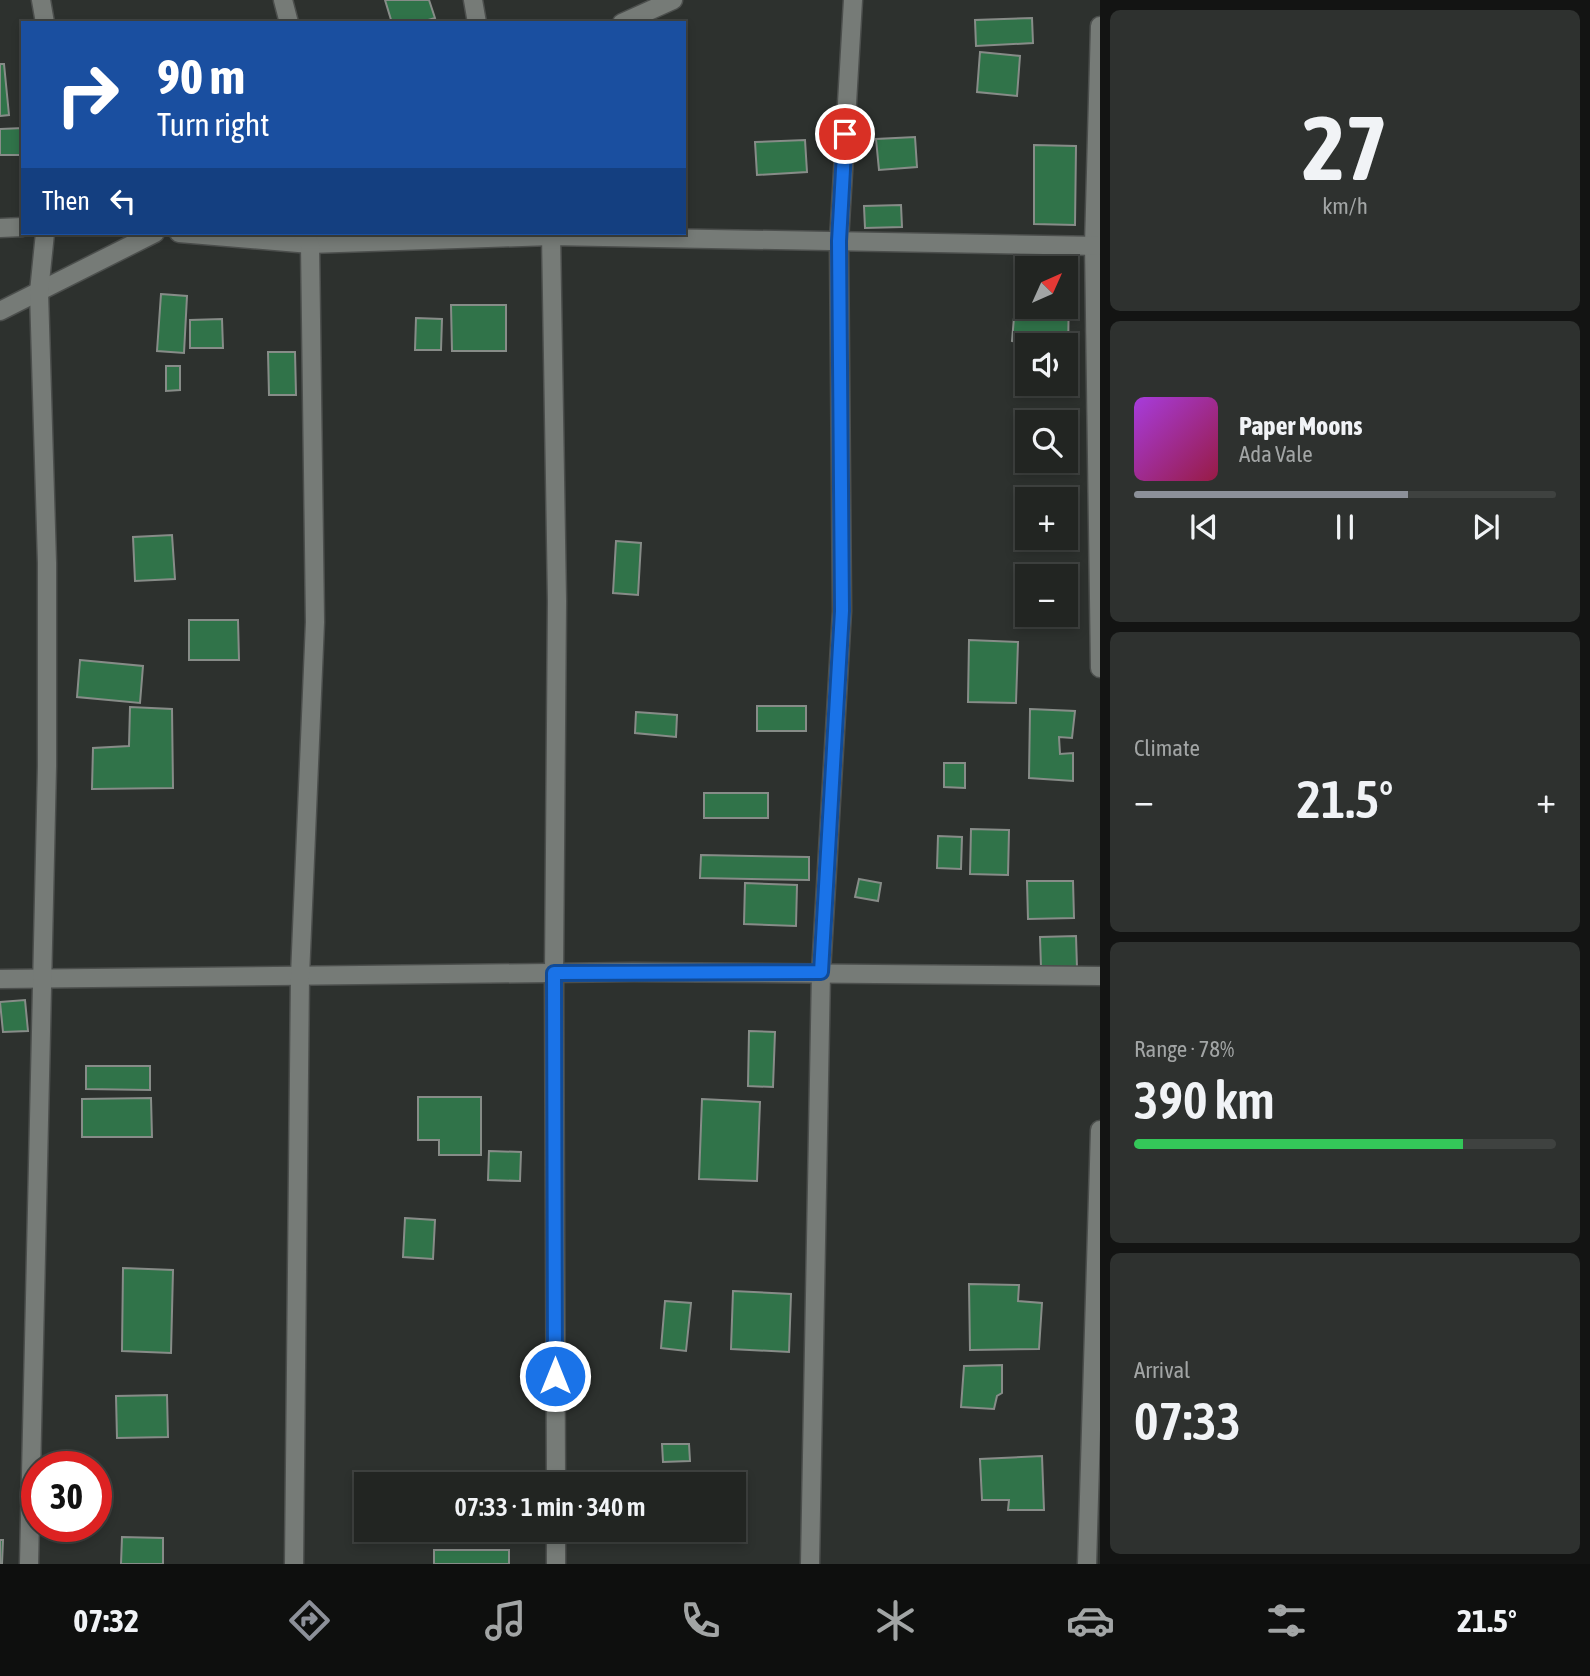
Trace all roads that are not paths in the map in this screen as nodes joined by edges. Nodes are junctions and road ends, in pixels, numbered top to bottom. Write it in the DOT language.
graph roads {
  1 [pos="41,0"];
  2 [pos="283,0"];
  3 [pos="473,0"];
  4 [pos="673,0"];
  5 [pos="853,0"];
  6 [pos="45,21"];
  7 [pos="288,21"];
  8 [pos="477,21"];
  9 [pos="626,21"];
  10 [pos="1100,26"];
  11 [pos="21,227"];
  12 [pos="0,228"];
  13 [pos="45,235"];
  14 [pos="151,235"];
  15 [pos="230,235"];
  16 [pos="490,235"];
  17 [pos="551,235"];
  18 [pos="592,235"];
  19 [pos="306,238"];
  20 [pos="839,241"];
  21 [pos="1097,245"];
  22 [pos="39,292"];
  23 [pos="0,311"];
  24 [pos="1100,668"];
  25 [pos="821,972"];
  26 [pos="554,973"];
  27 [pos="300,976"];
  28 [pos="1100,976"];
  29 [pos="0,979"];
  30 [pos="40,979"];
  31 [pos="1100,1129"];
  32 [pos="556,1472"];
  33 [pos="556,1542"];
  34 [pos="29,1564"];
  35 [pos="295,1564"];
  36 [pos="556,1564"];
  37 [pos="810,1564"];
  38 [pos="1087,1564"];
  1 -- 6 [label="street"];
  2 -- 7 [label="street"];
  3 -- 8 [label="street"];
  4 -- 9 [label="street"];
  5 -- 20 [label="street"];
  10 -- 21 [label="street"];
  11 -- 12 [label="street"];
  13 -- 22 [label="street"];
  14 -- 22 [label="street"];
  15 -- 19 [label="street"];
  16 -- 19 [label="street"];
  17 -- 26 [label="street"];
  18 -- 20 [label="street"];
  19 -- 27 [label="street"];
  20 -- 21 [label="street"];
  20 -- 25 [label="street"];
  21 -- 24 [label="street"];
  22 -- 23 [label="street"];
  22 -- 30 [label="street"];
  25 -- 26 [label="street"];
  25 -- 28 [label="street"];
  25 -- 37 [label="street"];
  26 -- 27 [label="street"];
  26 -- 32 [label="street"];
  27 -- 30 [label="street"];
  27 -- 35 [label="street"];
  29 -- 30 [label="street"];
  30 -- 34 [label="street"];
  31 -- 38 [label="street"];
  33 -- 36 [label="street"];
}
